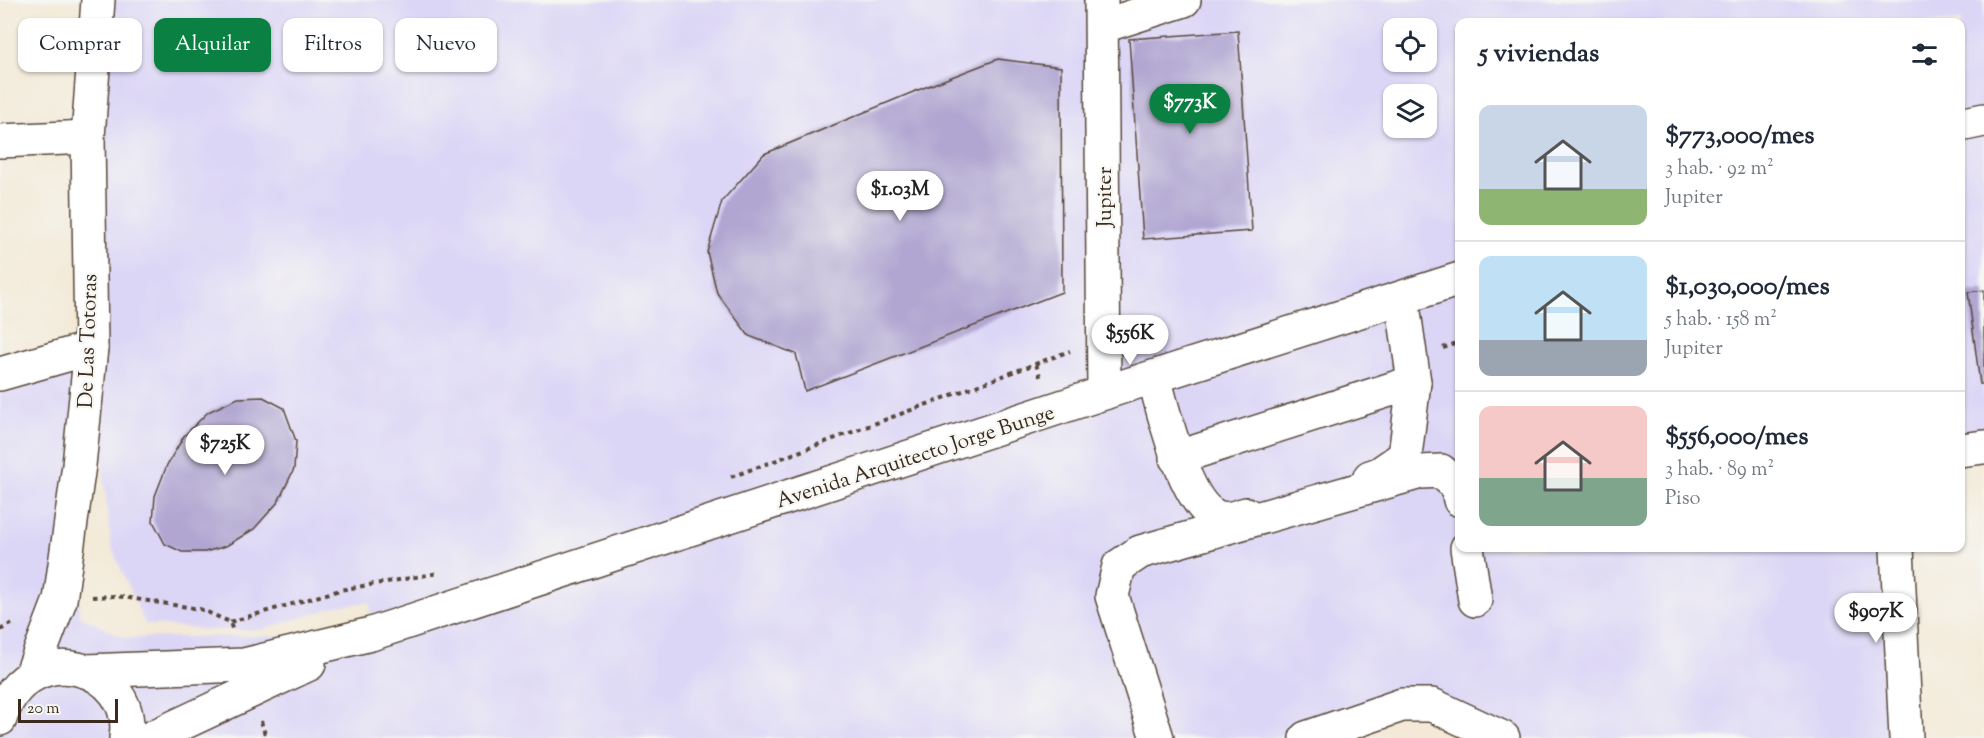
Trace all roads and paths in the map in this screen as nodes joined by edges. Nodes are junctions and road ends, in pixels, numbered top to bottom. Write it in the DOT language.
graph roads {
  1 [pos="98,0"];
  2 [pos="1184,0"];
  3 [pos="1102,13"];
  4 [pos="1984,120"];
  5 [pos="1965,125"];
  6 [pos="88,137"];
  7 [pos="0,141"];
  8 [pos="1455,281"];
  9 [pos="1402,298"];
  10 [pos="1104,338"];
  11 [pos="92,348"];
  12 [pos="0,374"];
  13 [pos="1154,378"];
  14 [pos="1414,382"];
  15 [pos="1104,393"];
  16 [pos="1984,447"];
  17 [pos="1965,449"];
  18 [pos="1176,458"];
  19 [pos="722,481"];
  20 [pos="1455,484"];
  21 [pos="1468,552"];
  22 [pos="1897,552"];
  23 [pos="445,572"];
  24 [pos="60,600"];
  25 [pos="1474,600"];
  26 [pos="230,622"];
  27 [pos="0,630"];
  28 [pos="371,634"];
  29 [pos="243,665"];
  30 [pos="86,671"];
  31 [pos="31,676"];
  32 [pos="0,719"];
  33 [pos="126,738"];
  34 [pos="151,738"];
  35 [pos="1157,738"];
  36 [pos="1306,738"];
  37 [pos="1503,738"];
  38 [pos="1906,738"];
  1 -- 6 [label="main road, De Las Totoras"];
  2 -- 3 [label="main road"];
  3 -- 10 [label="main road, Jupiter"];
  4 -- 5 [label="main road"];
  6 -- 7 [label="main road"];
  6 -- 11 [label="main road, De Las Totoras"];
  8 -- 9 [label="main road, Avenida Arquitecto Jorge Bunge"];
  9 -- 13 [label="main road, Avenida Arquitecto Jorge Bunge"];
  9 -- 14 [label="main road"];
  10 -- 15 [label="main road, Jupiter"];
  10 -- 19 [label="path"];
  11 -- 12 [label="main road"];
  11 -- 24 [label="main road, De Las Totoras"];
  13 -- 15 [label="main road, Avenida Arquitecto Jorge Bunge"];
  13 -- 18 [label="main road"];
  14 -- 18 [label="main road"];
  14 -- 18 [label="main road"];
  15 -- 28 [label="main road, Avenida Arquitecto Jorge Bunge"];
  16 -- 17 [label="main road"];
  20 -- 35 [label="main road"];
  21 -- 25 [label="main road"];
  22 -- 38 [label="main road"];
  23 -- 26 [label="path"];
  24 -- 26 [label="path"];
  24 -- 27 [label="path"];
  24 -- 31 [label="main road, De Las Totoras"];
  26 -- 29 [label="path"];
  28 -- 29 [label="main road, Avenida Arquitecto Jorge Bunge"];
  28 -- 34 [label="main road, Avenida Arquitecto Jorge Bunge"];
  29 -- 30 [label="main road, Avenida Arquitecto Jorge Bunge"];
  30 -- 31 [label="main road, Avenida Arquitecto Jorge Bunge"];
  30 -- 33 [label="main road"];
  31 -- 32 [label="main road"];
  36 -- 37 [label="main road"];
}
